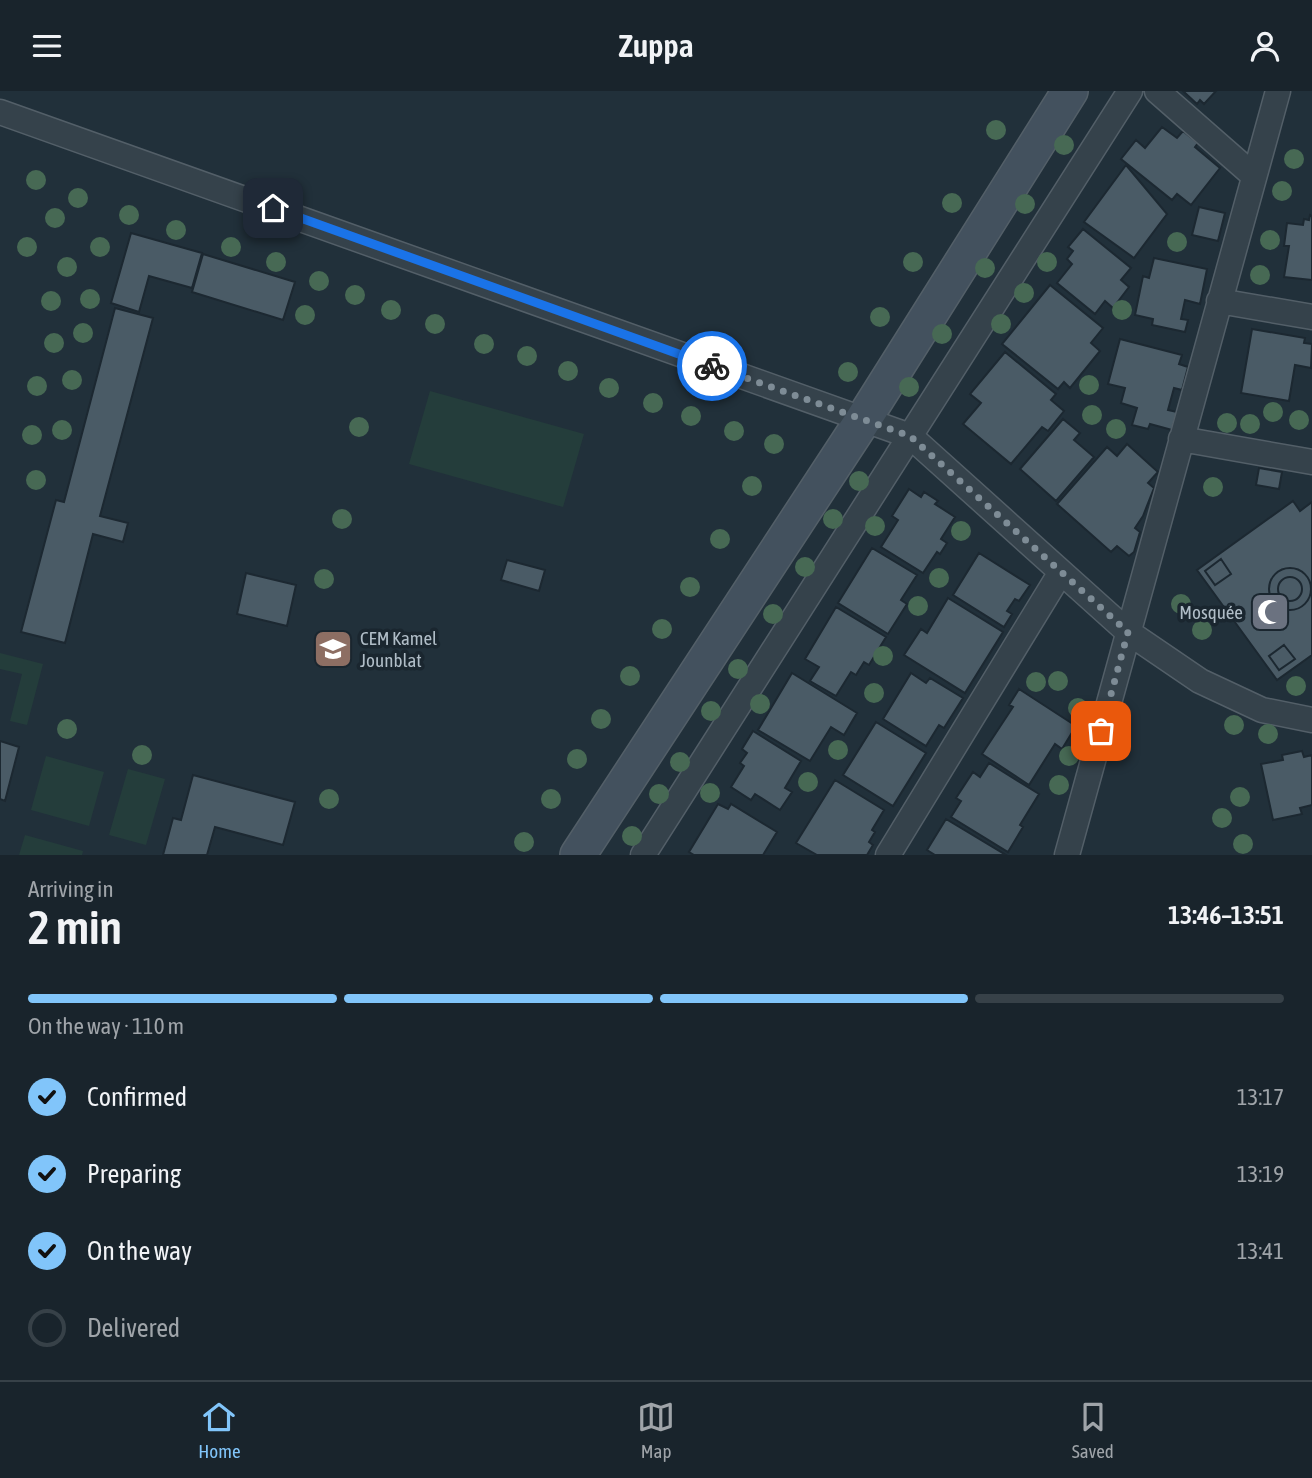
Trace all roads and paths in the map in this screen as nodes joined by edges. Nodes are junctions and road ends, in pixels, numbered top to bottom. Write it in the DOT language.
graph roads {
  1 [pos="1070,91"];
  2 [pos="1130,91"];
  3 [pos="1157,91"];
  4 [pos="1278,91"];
  5 [pos="0,112"];
  6 [pos="1254,176"];
  7 [pos="1219,301"];
  8 [pos="1312,317"];
  9 [pos="863,420"];
  10 [pos="910,436"];
  11 [pos="1181,439"];
  12 [pos="1312,462"];
  13 [pos="1061,572"];
  14 [pos="1128,632"];
  15 [pos="1312,720"];
  16 [pos="578,855"];
  17 [pos="643,855"];
  18 [pos="888,855"];
  19 [pos="1068,855"];
  1 -- 9 [label="main road"];
  2 -- 10 [label="street"];
  3 -- 6 [label="street"];
  4 -- 6 [label="street"];
  5 -- 9 [label="street"];
  6 -- 7 [label="street"];
  7 -- 8 [label="street"];
  7 -- 11 [label="street"];
  9 -- 10 [label="street"];
  9 -- 16 [label="main road"];
  10 -- 13 [label="street"];
  10 -- 17 [label="street"];
  11 -- 12 [label="street"];
  11 -- 14 [label="street"];
  13 -- 14 [label="street"];
  13 -- 18 [label="street"];
  14 -- 15 [label="street"];
  14 -- 19 [label="street"];
}
